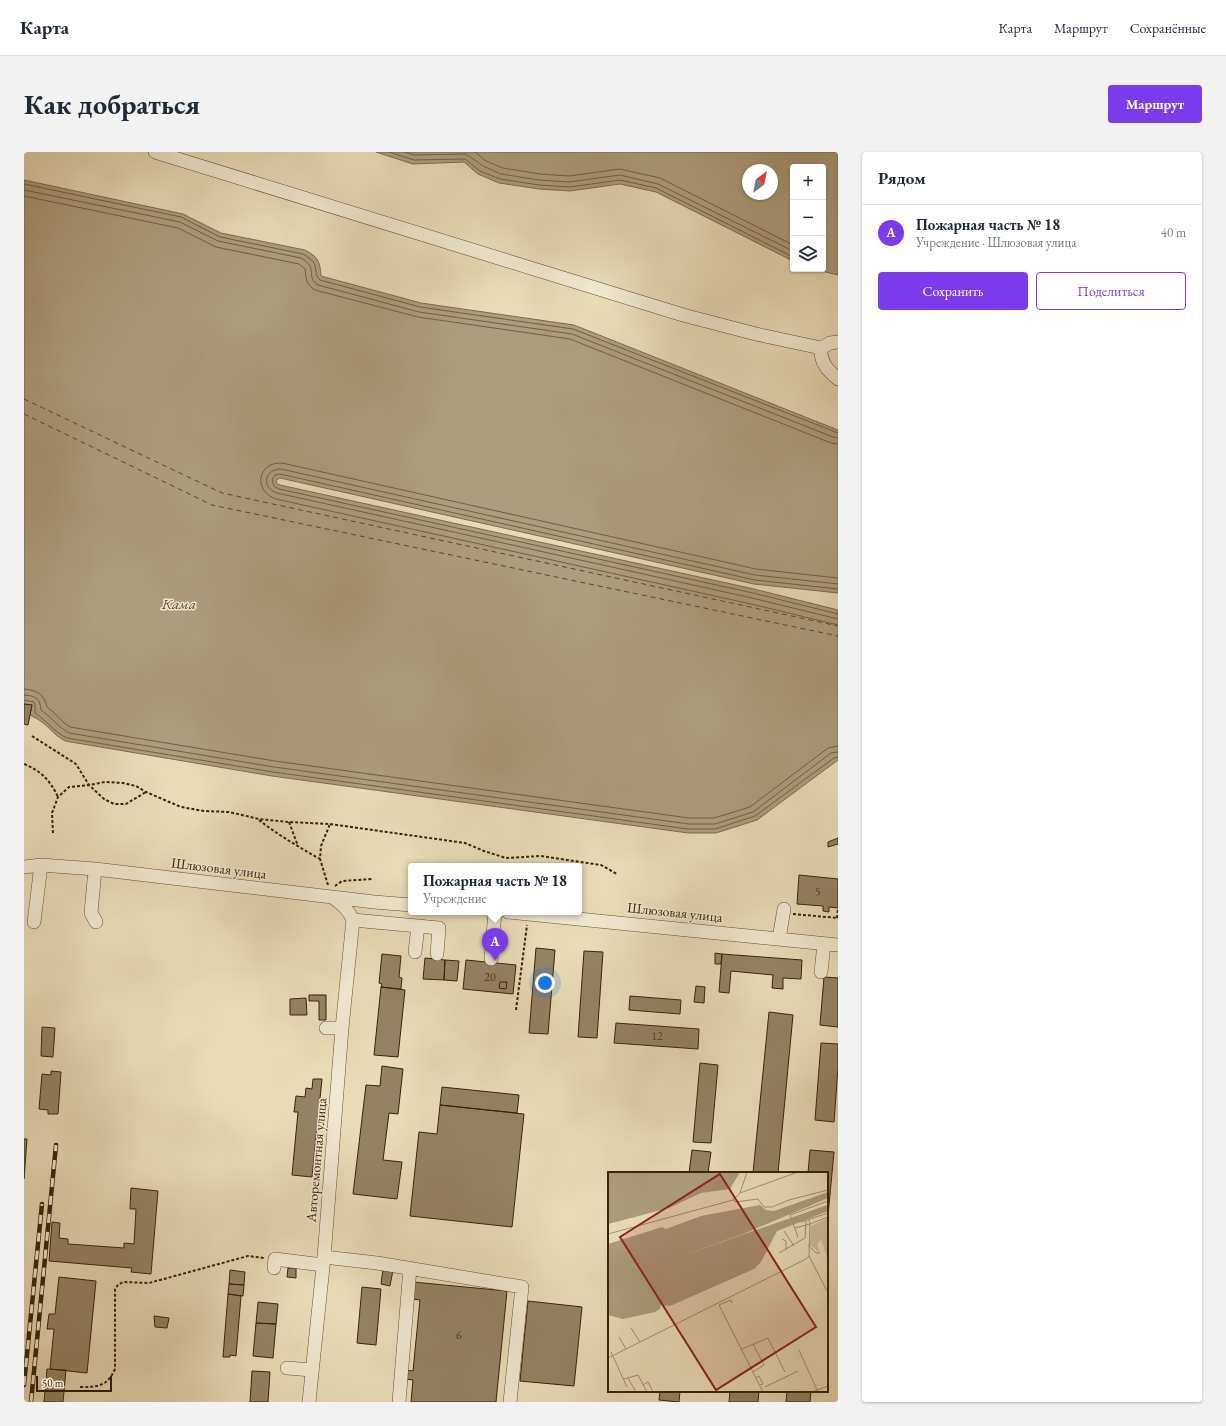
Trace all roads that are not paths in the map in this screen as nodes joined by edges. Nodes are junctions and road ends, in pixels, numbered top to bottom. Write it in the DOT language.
graph roads {
  1 [pos="156,152"];
  2 [pos="838,342"];
  3 [pos="822,348"];
  4 [pos="838,379"];
  5 [pos="41,865"];
  6 [pos="24,867"];
  7 [pos="95,869"];
  8 [pos="331,894"];
  9 [pos="374,902"];
  10 [pos="408,905"];
  11 [pos="784,911"];
  12 [pos="495,915"];
  13 [pos="538,915"];
  14 [pos="353,920"];
  15 [pos="34,922"];
  16 [pos="96,922"];
  17 [pos="418,926"];
  18 [pos="779,939"];
  19 [pos="824,944"];
  20 [pos="838,945"];
  21 [pos="415,952"];
  22 [pos="437,954"];
  23 [pos="491,959"];
  24 [pos="821,972"];
  25 [pos="326,1028"];
  26 [pos="342,1028"];
  27 [pos="324,1261"];
  28 [pos="275,1263"];
  29 [pos="410,1268"];
  30 [pos="287,1368"];
  31 [pos="312,1370"];
  32 [pos="309,1402"];
  33 [pos="399,1402"];
  34 [pos="510,1402"];
  1 -- 3 [label="street"];
  2 -- 3 [label="street"];
  3 -- 4 [label="street"];
  5 -- 6 [label="street, Шлюзовая улица"];
  5 -- 7 [label="street, Шлюзовая улица"];
  5 -- 15 [label="street"];
  7 -- 8 [label="street, Шлюзовая улица"];
  7 -- 16 [label="street"];
  8 -- 9 [label="street, Шлюзовая улица"];
  8 -- 14 [label="street"];
  9 -- 10 [label="street, Шлюзовая улица"];
  9 -- 14 [label="street"];
  11 -- 18 [label="street"];
  12 -- 23 [label="street"];
  13 -- 18 [label="street, Шлюзовая улица"];
  14 -- 17 [label="street"];
  14 -- 26 [label="street, Авторемонтная улица"];
  17 -- 21 [label="street"];
  17 -- 22 [label="street"];
  18 -- 19 [label="street, Шлюзовая улица"];
  19 -- 20 [label="street, Шлюзовая улица"];
  19 -- 24 [label="street"];
  25 -- 26 [label="street"];
  26 -- 27 [label="street, Авторемонтная улица"];
  27 -- 28 [label="street"];
  27 -- 29 [label="street"];
  27 -- 31 [label="street, Авторемонтная улица"];
  29 -- 33 [label="street"];
  29 -- 34 [label="street"];
  30 -- 31 [label="street"];
  31 -- 32 [label="street, Авторемонтная улица"];
}
